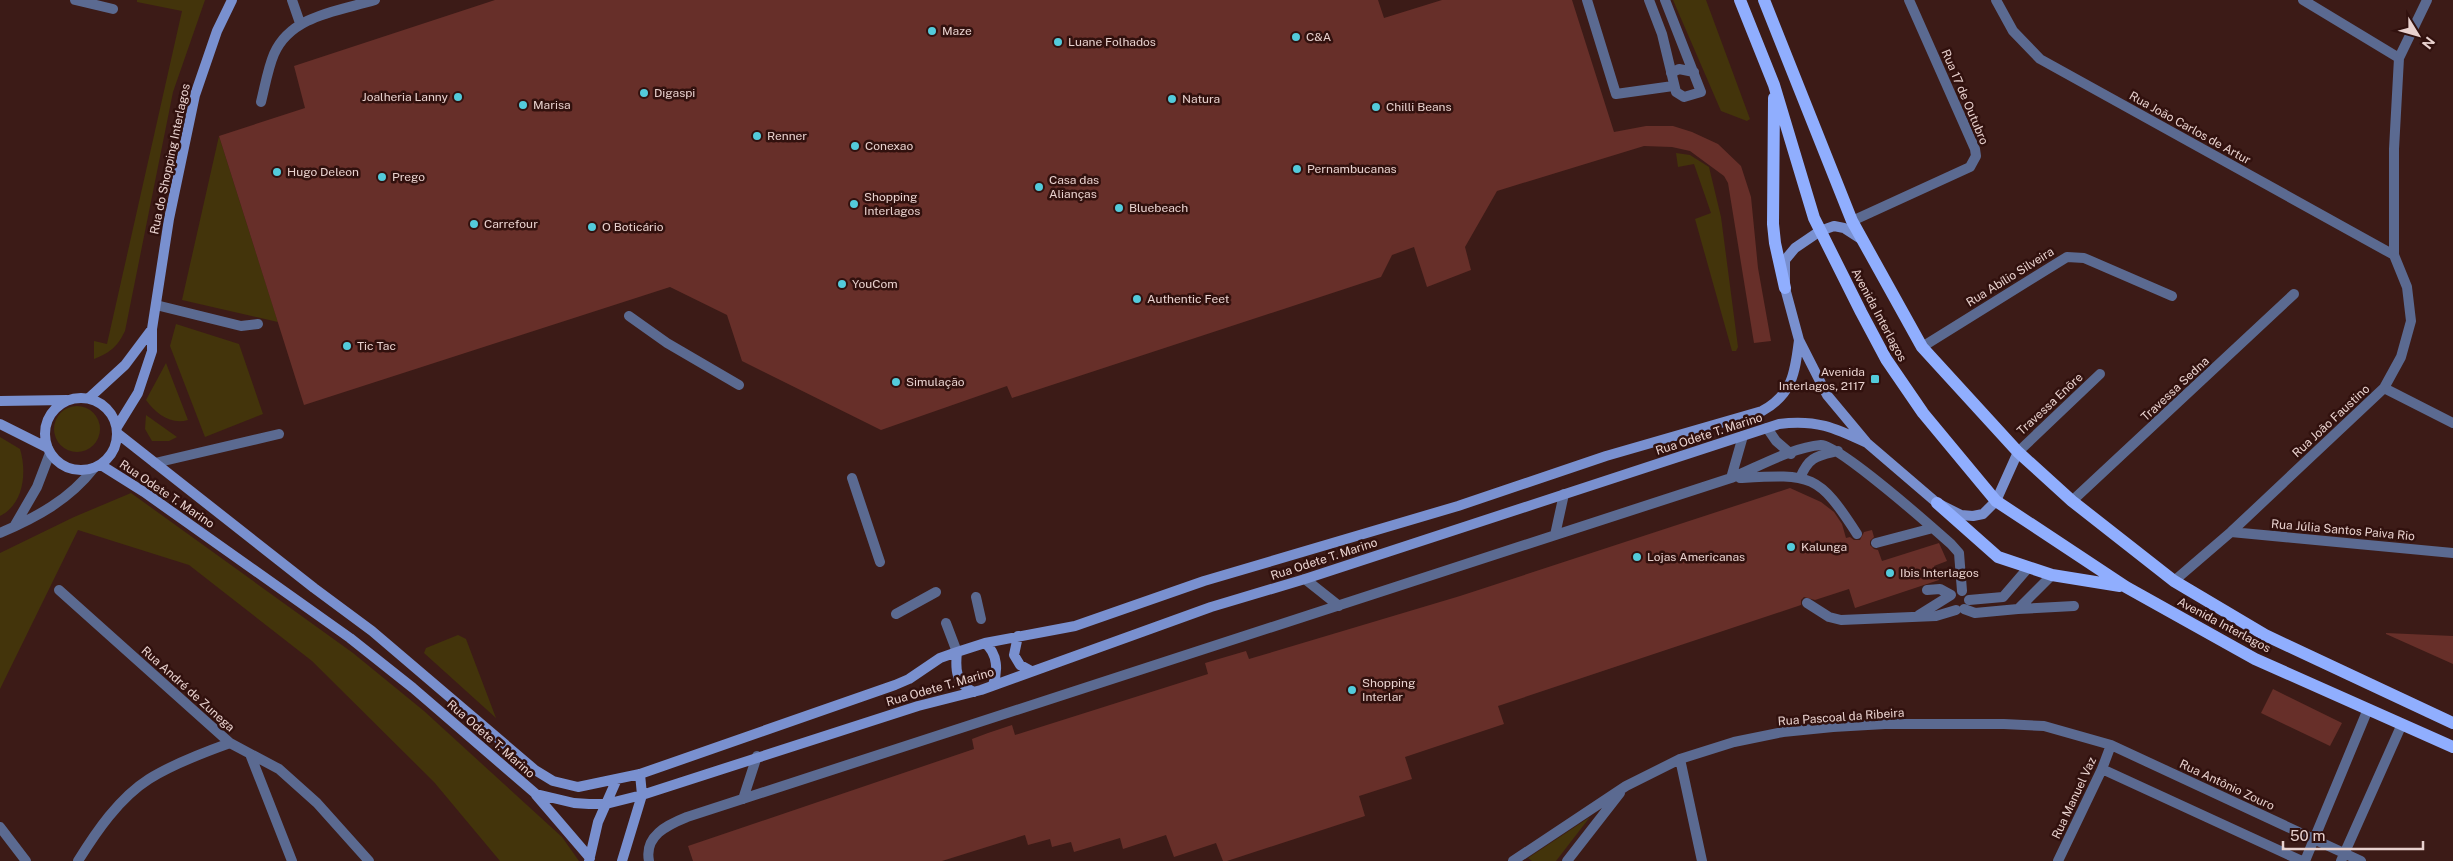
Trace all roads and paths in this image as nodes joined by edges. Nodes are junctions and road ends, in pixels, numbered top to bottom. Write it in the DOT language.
graph roads {
  1 [pos="75,0"];
  2 [pos="232,0"];
  3 [pos="292,0"];
  4 [pos="376,0"];
  5 [pos="1587,0"];
  6 [pos="1649,0"];
  7 [pos="1665,0"];
  8 [pos="1740,0"];
  9 [pos="1764,0"];
  10 [pos="1909,0"];
  11 [pos="1996,0"];
  12 [pos="2303,0"];
  13 [pos="2427,0"];
  14 [pos="113,9"];
  15 [pos="300,23"];
  16 [pos="2399,58"];
  17 [pos="1694,72"];
  18 [pos="1671,73"];
  19 [pos="1774,85"];
  20 [pos="1673,86"];
  21 [pos="261,102"];
  22 [pos="1852,221"];
  23 [pos="1820,231"];
  24 [pos="1862,239"];
  25 [pos="2394,255"];
  26 [pos="1785,288"];
  27 [pos="2294,294"];
  28 [pos="2172,296"];
  29 [pos="156,305"];
  30 [pos="629,316"];
  31 [pos="258,324"];
  32 [pos="152,329"];
  33 [pos="1799,340"];
  34 [pos="1922,347"];
  35 [pos="2100,374"];
  36 [pos="739,385"];
  37 [pos="2384,388"];
  38 [pos="89,398"];
  39 [pos="68,400"];
  40 [pos="0,401"];
  41 [pos="2453,423"];
  42 [pos="0,424"];
  43 [pos="1767,428"];
  44 [pos="117,430"];
  45 [pos="279,434"];
  46 [pos="1743,436"];
  47 [pos="1867,443"];
  48 [pos="49,451"];
  49 [pos="1838,451"];
  50 [pos="2018,452"];
  51 [pos="1791,454"];
  52 [pos="155,463"];
  53 [pos="97,466"];
  54 [pos="852,478"];
  55 [pos="1732,478"];
  56 [pos="1800,478"];
  57 [pos="1564,494"];
  58 [pos="1996,501"];
  59 [pos="2072,501"];
  60 [pos="1937,503"];
  61 [pos="15,526"];
  62 [pos="1933,528"];
  63 [pos="2231,532"];
  64 [pos="0,533"];
  65 [pos="1857,534"];
  66 [pos="1556,536"];
  67 [pos="1876,543"];
  68 [pos="2453,553"];
  69 [pos="880,562"];
  70 [pos="2028,568"];
  71 [pos="2052,575"];
  72 [pos="1305,579"];
  73 [pos="2174,581"];
  74 [pos="2126,587"];
  75 [pos="59,590"];
  76 [pos="1927,590"];
  77 [pos="1962,591"];
  78 [pos="936,592"];
  79 [pos="1951,595"];
  80 [pos="976,596"];
  81 [pos="1969,600"];
  82 [pos="1807,603"];
  83 [pos="1339,606"];
  84 [pos="2074,606"];
  85 [pos="2018,609"];
  86 [pos="1960,610"];
  87 [pos="896,614"];
  88 [pos="1919,615"];
  89 [pos="981,619"];
  90 [pos="946,623"];
  91 [pos="1018,636"];
  92 [pos="985,643"];
  93 [pos="957,652"];
  94 [pos="1031,671"];
  95 [pos="993,685"];
  96 [pos="974,692"];
  97 [pos="2368,709"];
  98 [pos="2453,723"];
  99 [pos="2402,724"];
  100 [pos="230,743"];
  101 [pos="2110,744"];
  102 [pos="2453,747"];
  103 [pos="250,754"];
  104 [pos="758,756"];
  105 [pos="1680,759"];
  106 [pos="2102,769"];
  107 [pos="640,774"];
  108 [pos="618,779"];
  109 [pos="1626,786"];
  110 [pos="536,794"];
  111 [pos="642,795"];
  112 [pos="743,799"];
  113 [pos="606,804"];
  114 [pos="0,827"];
  115 [pos="2314,840"];
  116 [pos="2342,857"];
  117 [pos="589,859"];
  118 [pos="1521,859"];
  119 [pos="26,861"];
  120 [pos="78,861"];
  121 [pos="292,861"];
  122 [pos="369,861"];
  123 [pos="622,861"];
  124 [pos="649,861"];
  125 [pos="1567,861"];
  126 [pos="1702,861"];
  127 [pos="2058,861"];
  128 [pos="2303,861"];
  129 [pos="2361,861"];
  1 -- 14 [label="street"];
  2 -- 29 [label="street, Rua do Shopping Interlagos"];
  3 -- 15 [label="street"];
  4 -- 15 [label="street"];
  5 -- 20 [label="street"];
  6 -- 18 [label="street"];
  7 -- 17 [label="street"];
  8 -- 19 [label="main road, Avenida Interlagos"];
  9 -- 22 [label="main road, Avenida Interlagos"];
  10 -- 22 [label="street, Rua 17 de Outubro"];
  11 -- 25 [label="street, Rua João Carlos de Artur"];
  12 -- 16 [label="street"];
  13 -- 16 [label="street, Rua João Faustino"];
  15 -- 21 [label="street"];
  16 -- 25 [label="street, Rua João Faustino"];
  17 -- 18 [label="street"];
  17 -- 20 [label="street"];
  18 -- 20 [label="street"];
  19 -- 23 [label="main road, Avenida Interlagos"];
  19 -- 26 [label="main road"];
  22 -- 24 [label="main road, Avenida Interlagos"];
  23 -- 24 [label="street"];
  23 -- 26 [label="street"];
  23 -- 58 [label="main road, Avenida Interlagos"];
  24 -- 34 [label="main road, Avenida Interlagos"];
  25 -- 37 [label="street, Rua João Faustino"];
  26 -- 33 [label="street"];
  27 -- 59 [label="street, Travessa Sedna"];
  28 -- 34 [label="street, Rua Abílio Silveira"];
  29 -- 31 [label="street"];
  29 -- 32 [label="street, Rua do Shopping Interlagos"];
  30 -- 36 [label="street"];
  32 -- 38 [label="street"];
  32 -- 44 [label="street, Rua do Shopping Interlagos"];
  33 -- 47 [label="street"];
  33 -- 91 [label="street, Rua Odete T. Marino"];
  34 -- 50 [label="main road, Avenida Interlagos"];
  35 -- 50 [label="street, Travessa Enõre"];
  37 -- 41 [label="street"];
  37 -- 63 [label="street, Rua João Faustino"];
  38 -- 39 [label="street"];
  38 -- 44 [label="street"];
  39 -- 40 [label="street"];
  39 -- 48 [label="street"];
  42 -- 48 [label="street"];
  43 -- 46 [label="street, Rua Odete T. Marino"];
  43 -- 47 [label="street, Rua Odete T. Marino"];
  43 -- 51 [label="street"];
  44 -- 52 [label="street, Rua Odete T. Marino"];
  44 -- 53 [label="street"];
  45 -- 52 [label="street"];
  46 -- 55 [label="street"];
  46 -- 57 [label="street, Rua Odete T. Marino"];
  47 -- 60 [label="street"];
  48 -- 53 [label="street"];
  48 -- 61 [label="street"];
  49 -- 51 [label="street"];
  49 -- 56 [label="street"];
  49 -- 62 [label="street"];
  50 -- 58 [label="street"];
  50 -- 59 [label="main road, Avenida Interlagos"];
  51 -- 55 [label="street"];
  52 -- 108 [label="street, Rua Odete T. Marino"];
  53 -- 61 [label="street"];
  53 -- 110 [label="street, Rua Odete T. Marino"];
  54 -- 69 [label="street"];
  55 -- 56 [label="street"];
  55 -- 66 [label="street"];
  56 -- 65 [label="street"];
  57 -- 66 [label="street"];
  57 -- 72 [label="street, Rua Odete T. Marino"];
  58 -- 60 [label="street"];
  58 -- 74 [label="main road, Avenida Interlagos"];
  59 -- 73 [label="main road, Avenida Interlagos"];
  60 -- 70 [label="main road"];
  61 -- 64 [label="street"];
  62 -- 67 [label="street"];
  62 -- 77 [label="street"];
  63 -- 68 [label="street, Rua Júlia Santos Paiva Rio"];
  63 -- 73 [label="street, Rua João Faustino"];
  66 -- 83 [label="street"];
  70 -- 71 [label="main road"];
  70 -- 81 [label="street"];
  71 -- 74 [label="main road"];
  71 -- 85 [label="street"];
  72 -- 83 [label="street"];
  72 -- 94 [label="street, Rua Odete T. Marino"];
  73 -- 98 [label="main road, Avenida Interlagos"];
  74 -- 97 [label="main road, Avenida Interlagos"];
  75 -- 100 [label="street, Rua André de Zunega"];
  76 -- 79 [label="street"];
  77 -- 79 [label="street"];
  77 -- 81 [label="street"];
  78 -- 87 [label="street"];
  79 -- 86 [label="street"];
  79 -- 88 [label="street"];
  80 -- 89 [label="street"];
  81 -- 86 [label="street"];
  82 -- 88 [label="street"];
  83 -- 112 [label="street"];
  84 -- 85 [label="street"];
  85 -- 86 [label="street"];
  86 -- 88 [label="street"];
  90 -- 93 [label="street"];
  91 -- 92 [label="street, Rua Odete T. Marino"];
  91 -- 94 [label="street"];
  92 -- 93 [label="street, Rua Odete T. Marino"];
  92 -- 95 [label="street"];
  93 -- 96 [label="street"];
  93 -- 107 [label="street, Rua Odete T. Marino"];
  94 -- 95 [label="street, Rua Odete T. Marino"];
  95 -- 96 [label="street, Rua Odete T. Marino"];
  96 -- 104 [label="street, Rua Odete T. Marino"];
  97 -- 99 [label="main road, Avenida Interlagos"];
  97 -- 115 [label="street"];
  99 -- 102 [label="main road, Avenida Interlagos"];
  99 -- 116 [label="street"];
  100 -- 103 [label="street, Rua André de Zunega"];
  100 -- 120 [label="street"];
  101 -- 105 [label="street, Rua Pascoal da Ribeira"];
  101 -- 106 [label="street, Rua Manuel Vaz"];
  101 -- 115 [label="street, Rua Antônio Zouro"];
  103 -- 121 [label="street"];
  103 -- 122 [label="street, Rua André de Zunega"];
  104 -- 111 [label="street, Rua Odete T. Marino"];
  104 -- 112 [label="street"];
  105 -- 109 [label="street, Rua Pascoal da Ribeira"];
  105 -- 126 [label="street"];
  106 -- 127 [label="street, Rua Manuel Vaz"];
  106 -- 128 [label="street"];
  107 -- 108 [label="street, Rua Odete T. Marino"];
  107 -- 111 [label="street"];
  108 -- 113 [label="street"];
  109 -- 118 [label="street, Rua Pascoal da Ribeira"];
  109 -- 125 [label="street"];
  110 -- 113 [label="street, Rua Odete T. Marino"];
  110 -- 117 [label="street"];
  111 -- 113 [label="street, Rua Odete T. Marino"];
  111 -- 123 [label="street"];
  112 -- 124 [label="street"];
  113 -- 117 [label="street"];
  114 -- 119 [label="street"];
  115 -- 116 [label="street, Rua Antônio Zouro"];
  115 -- 128 [label="street"];
  116 -- 129 [label="street, Rua Antônio Zouro"];
}
